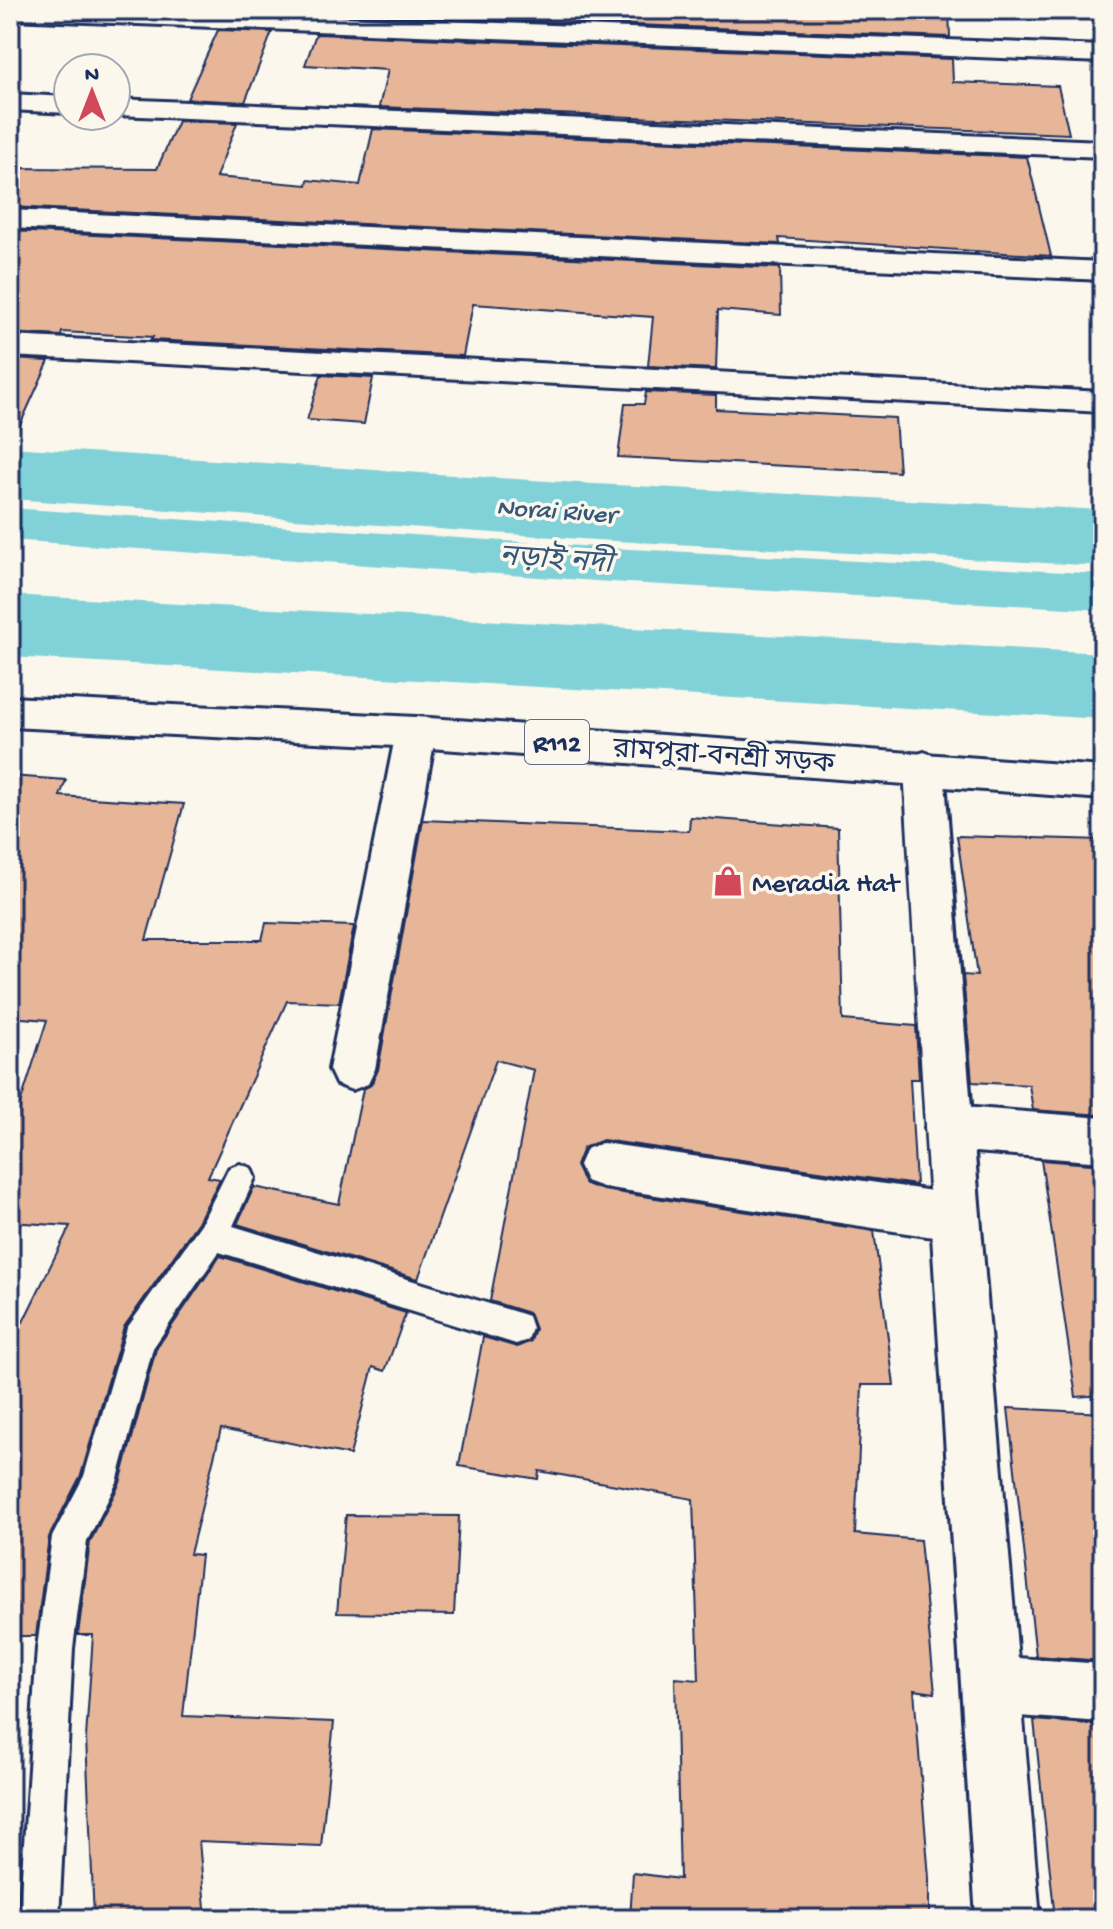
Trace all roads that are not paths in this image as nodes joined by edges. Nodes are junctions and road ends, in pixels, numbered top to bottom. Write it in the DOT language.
graph roads {
  1 [pos="10,12"];
  2 [pos="1103,54"];
  3 [pos="10,102"];
  4 [pos="52,104"];
  5 [pos="132,108"];
  6 [pos="1103,149"];
  7 [pos="10,219"];
  8 [pos="1103,271"];
  9 [pos="10,346"];
  10 [pos="1103,402"];
  11 [pos="10,712"];
  12 [pos="416,732"];
  13 [pos="924,768"];
  14 [pos="1103,783"];
  15 [pos="352,1069"];
  16 [pos="949,1128"];
  17 [pos="1103,1140"];
  18 [pos="603,1165"];
  19 [pos="240,1178"];
  20 [pos="953,1217"];
  21 [pos="212,1235"];
  22 [pos="516,1328"];
  23 [pos="991,1685"];
  24 [pos="1103,1693"];
  25 [pos="39,1919"];
  26 [pos="1008,1919"];
  1 -- 2 [label="street"];
  3 -- 4 [label="street"];
  5 -- 6 [label="street"];
  7 -- 8 [label="street"];
  9 -- 10 [label="street"];
  11 -- 12 [label="street, রামপুরা-বনশ্রী সড়ক / R112"];
  12 -- 13 [label="street, রামপুরা-বনশ্রী সড়ক / R112"];
  12 -- 15 [label="street"];
  13 -- 14 [label="street, রামপুরা-বনশ্রী সড়ক / R112"];
  13 -- 16 [label="street"];
  16 -- 17 [label="street"];
  16 -- 20 [label="street"];
  18 -- 20 [label="street"];
  19 -- 21 [label="lane"];
  20 -- 23 [label="street"];
  21 -- 22 [label="lane"];
  21 -- 25 [label="lane"];
  23 -- 24 [label="street"];
  23 -- 26 [label="street"];
}
